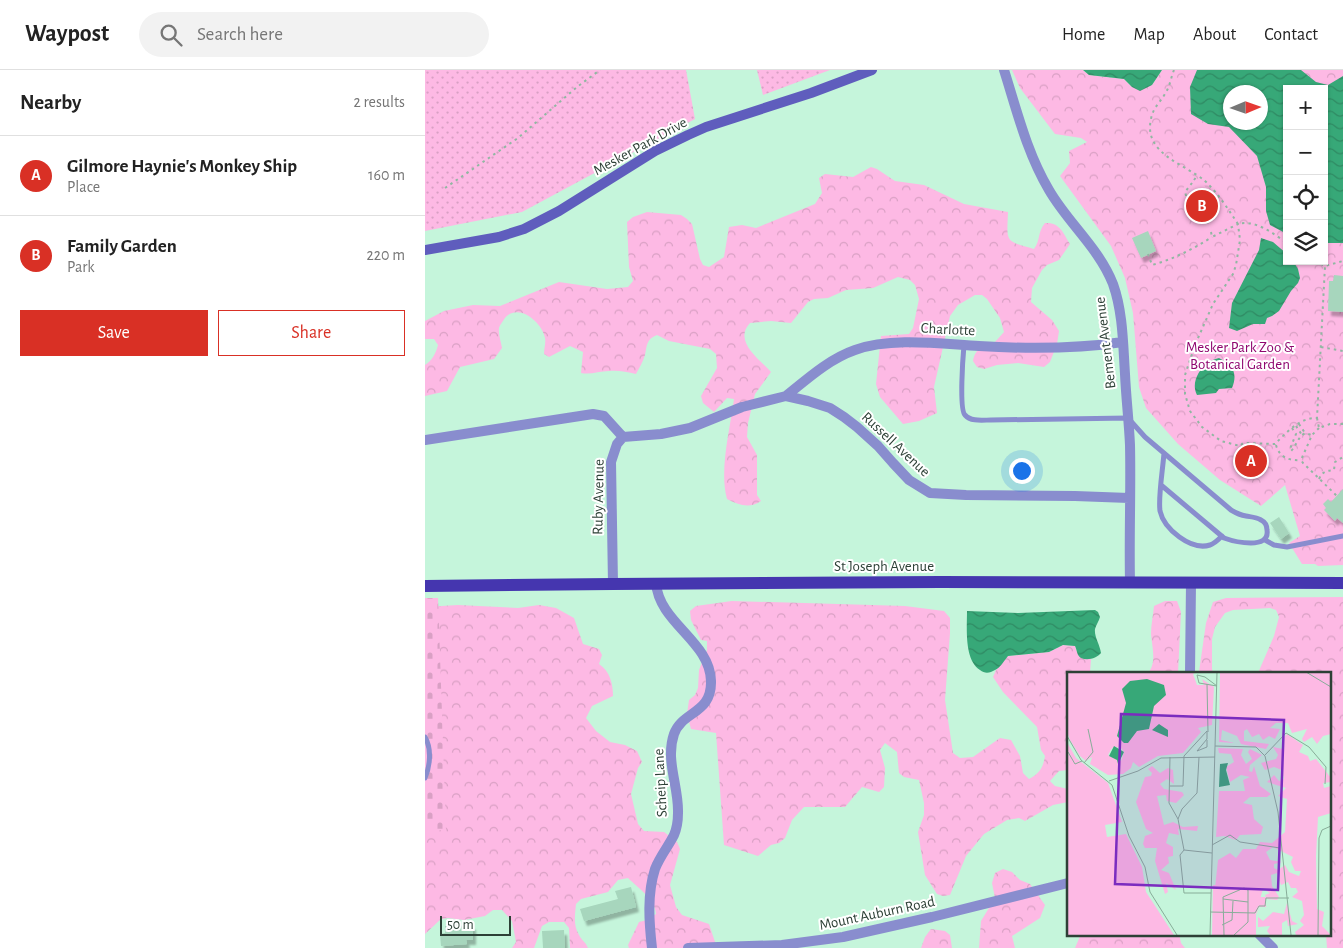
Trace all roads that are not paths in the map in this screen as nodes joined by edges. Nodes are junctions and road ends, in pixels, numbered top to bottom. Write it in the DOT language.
graph roads {
  1 [pos="872,70"];
  2 [pos="1004,70"];
  3 [pos="425,250"];
  4 [pos="1123,342"];
  5 [pos="964,345"];
  6 [pos="786,396"];
  7 [pos="1128,418"];
  8 [pos="623,437"];
  9 [pos="425,440"];
  10 [pos="1164,453"];
  11 [pos="1161,485"];
  12 [pos="1129,498"];
  13 [pos="1223,536"];
  14 [pos="1343,536"];
  15 [pos="1265,540"];
  16 [pos="1130,582"];
  17 [pos="656,583"];
  18 [pos="1191,583"];
  19 [pos="1343,583"];
  20 [pos="613,584"];
  21 [pos="425,586"];
  22 [pos="1190,672"];
  23 [pos="425,737"];
  24 [pos="425,778"];
  25 [pos="1067,883"];
  26 [pos="1261,936"];
  27 [pos="652,948"];
  28 [pos="688,948"];
  29 [pos="1273,948"];
  1 -- 3 [label="street, Mesker Park Drive"];
  2 -- 4 [label="street, Bement Avenue"];
  4 -- 5 [label="street, Charlotte"];
  4 -- 7 [label="street, Bement Avenue"];
  5 -- 6 [label="street, Charlotte"];
  5 -- 7 [label="lane"];
  6 -- 8 [label="street, Russell Avenue"];
  6 -- 12 [label="street, Russell Avenue"];
  7 -- 10 [label="lane"];
  7 -- 12 [label="street, Bement Avenue"];
  8 -- 9 [label="street"];
  8 -- 20 [label="street, Ruby Avenue"];
  10 -- 11 [label="lane"];
  10 -- 15 [label="lane"];
  11 -- 13 [label="lane"];
  11 -- 13 [label="lane"];
  12 -- 16 [label="street, Bement Avenue"];
  13 -- 15 [label="lane"];
  14 -- 15 [label="lane"];
  16 -- 17 [label="main road, St Joseph Avenue"];
  16 -- 18 [label="main road, St Joseph Avenue"];
  17 -- 20 [label="main road, St Joseph Avenue"];
  17 -- 27 [label="street, Scheip Lane"];
  18 -- 19 [label="main road, St Joseph Avenue"];
  18 -- 22 [label="street"];
  20 -- 21 [label="main road, St Joseph Avenue"];
  23 -- 24 [label="lane"];
  25 -- 28 [label="street, Mount Auburn Road"];
  26 -- 29 [label="street"];
}
